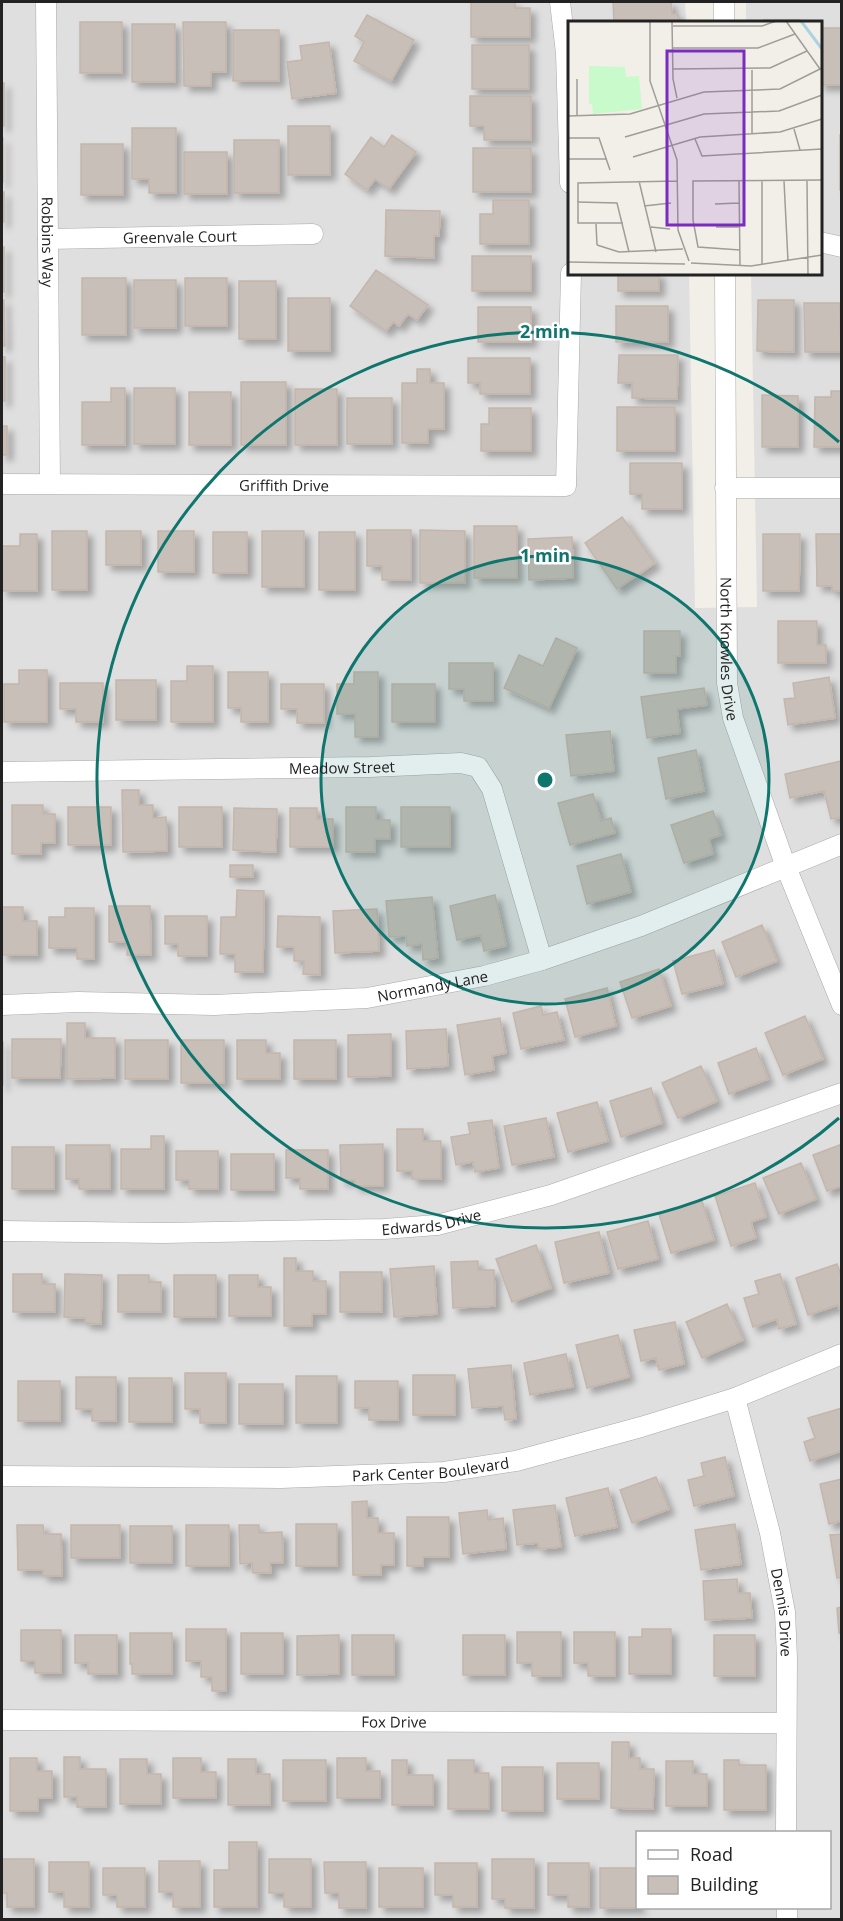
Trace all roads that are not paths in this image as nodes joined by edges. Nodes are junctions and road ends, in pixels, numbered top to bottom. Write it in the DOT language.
graph roads {
  1 [pos="46,2"];
  2 [pos="560,2"];
  3 [pos="724,2"];
  4 [pos="724,21"];
  5 [pos="568,118"];
  6 [pos="313,234"];
  7 [pos="48,239"];
  8 [pos="822,242"];
  9 [pos="842,247"];
  10 [pos="571,274"];
  11 [pos="725,274"];
  12 [pos="50,483"];
  13 [pos="2,484"];
  14 [pos="725,488"];
  15 [pos="842,488"];
  16 [pos="2,772"];
  17 [pos="842,844"];
  18 [pos="786,867"];
  19 [pos="542,960"];
  20 [pos="2,1005"];
  21 [pos="842,1005"];
  22 [pos="842,1093"];
  23 [pos="2,1231"];
  24 [pos="842,1354"];
  25 [pos="735,1398"];
  26 [pos="2,1476"];
  27 [pos="2,1720"];
  28 [pos="786,1723"];
  29 [pos="786,1831"];
  1 -- 7 [label="street, Robbins Way"];
  2 -- 5 [label="street"];
  3 -- 4 [label="street"];
  6 -- 7 [label="street, Greenvale Court"];
  7 -- 12 [label="street, Robbins Way"];
  8 -- 9 [label="street"];
  10 -- 12 [label="street, Griffith Drive"];
  11 -- 14 [label="street, North Knowles Drive"];
  12 -- 13 [label="street, Griffith Drive"];
  14 -- 15 [label="street"];
  14 -- 18 [label="street, North Knowles Drive"];
  16 -- 19 [label="street, Meadow Street"];
  17 -- 18 [label="street, Normandy Lane"];
  18 -- 19 [label="street, Normandy Lane"];
  18 -- 21 [label="street, North Knowles Drive"];
  19 -- 20 [label="street, Normandy Lane"];
  22 -- 23 [label="street, Edwards Drive"];
  24 -- 25 [label="street, Park Center Boulevard"];
  25 -- 26 [label="street, Park Center Boulevard"];
  25 -- 28 [label="street, Dennis Drive"];
  27 -- 28 [label="street, Fox Drive"];
  28 -- 29 [label="street, Dennis Drive"];
}
